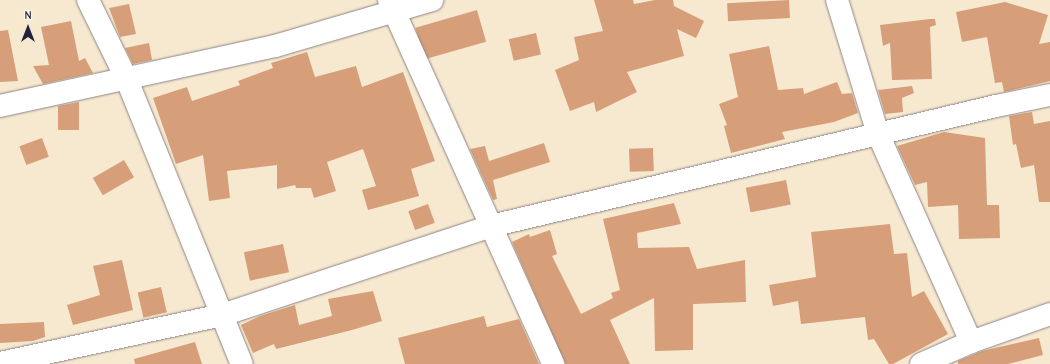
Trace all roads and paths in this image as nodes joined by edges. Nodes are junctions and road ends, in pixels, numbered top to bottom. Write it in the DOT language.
graph roads {
  1 [pos="88,0"];
  2 [pos="432,0"];
  3 [pos="837,0"];
  4 [pos="392,6"];
  5 [pos="127,80"];
  6 [pos="1050,95"];
  7 [pos="0,106"];
  8 [pos="878,134"];
  9 [pos="491,226"];
  10 [pos="1050,314"];
  11 [pos="222,315"];
  12 [pos="972,342"];
  13 [pos="0,363"];
  14 [pos="242,364"];
  15 [pos="553,364"];
  16 [pos="921,364"];
  1 -- 5 [label="street"];
  2 -- 4 [label="street"];
  3 -- 8 [label="street"];
  4 -- 5 [label="street"];
  4 -- 9 [label="street"];
  5 -- 7 [label="street"];
  5 -- 11 [label="street"];
  6 -- 8 [label="street"];
  8 -- 9 [label="street"];
  8 -- 12 [label="street"];
  9 -- 11 [label="street"];
  9 -- 15 [label="street"];
  10 -- 12 [label="street"];
  11 -- 13 [label="street"];
  11 -- 14 [label="street"];
  12 -- 16 [label="street"];
}
